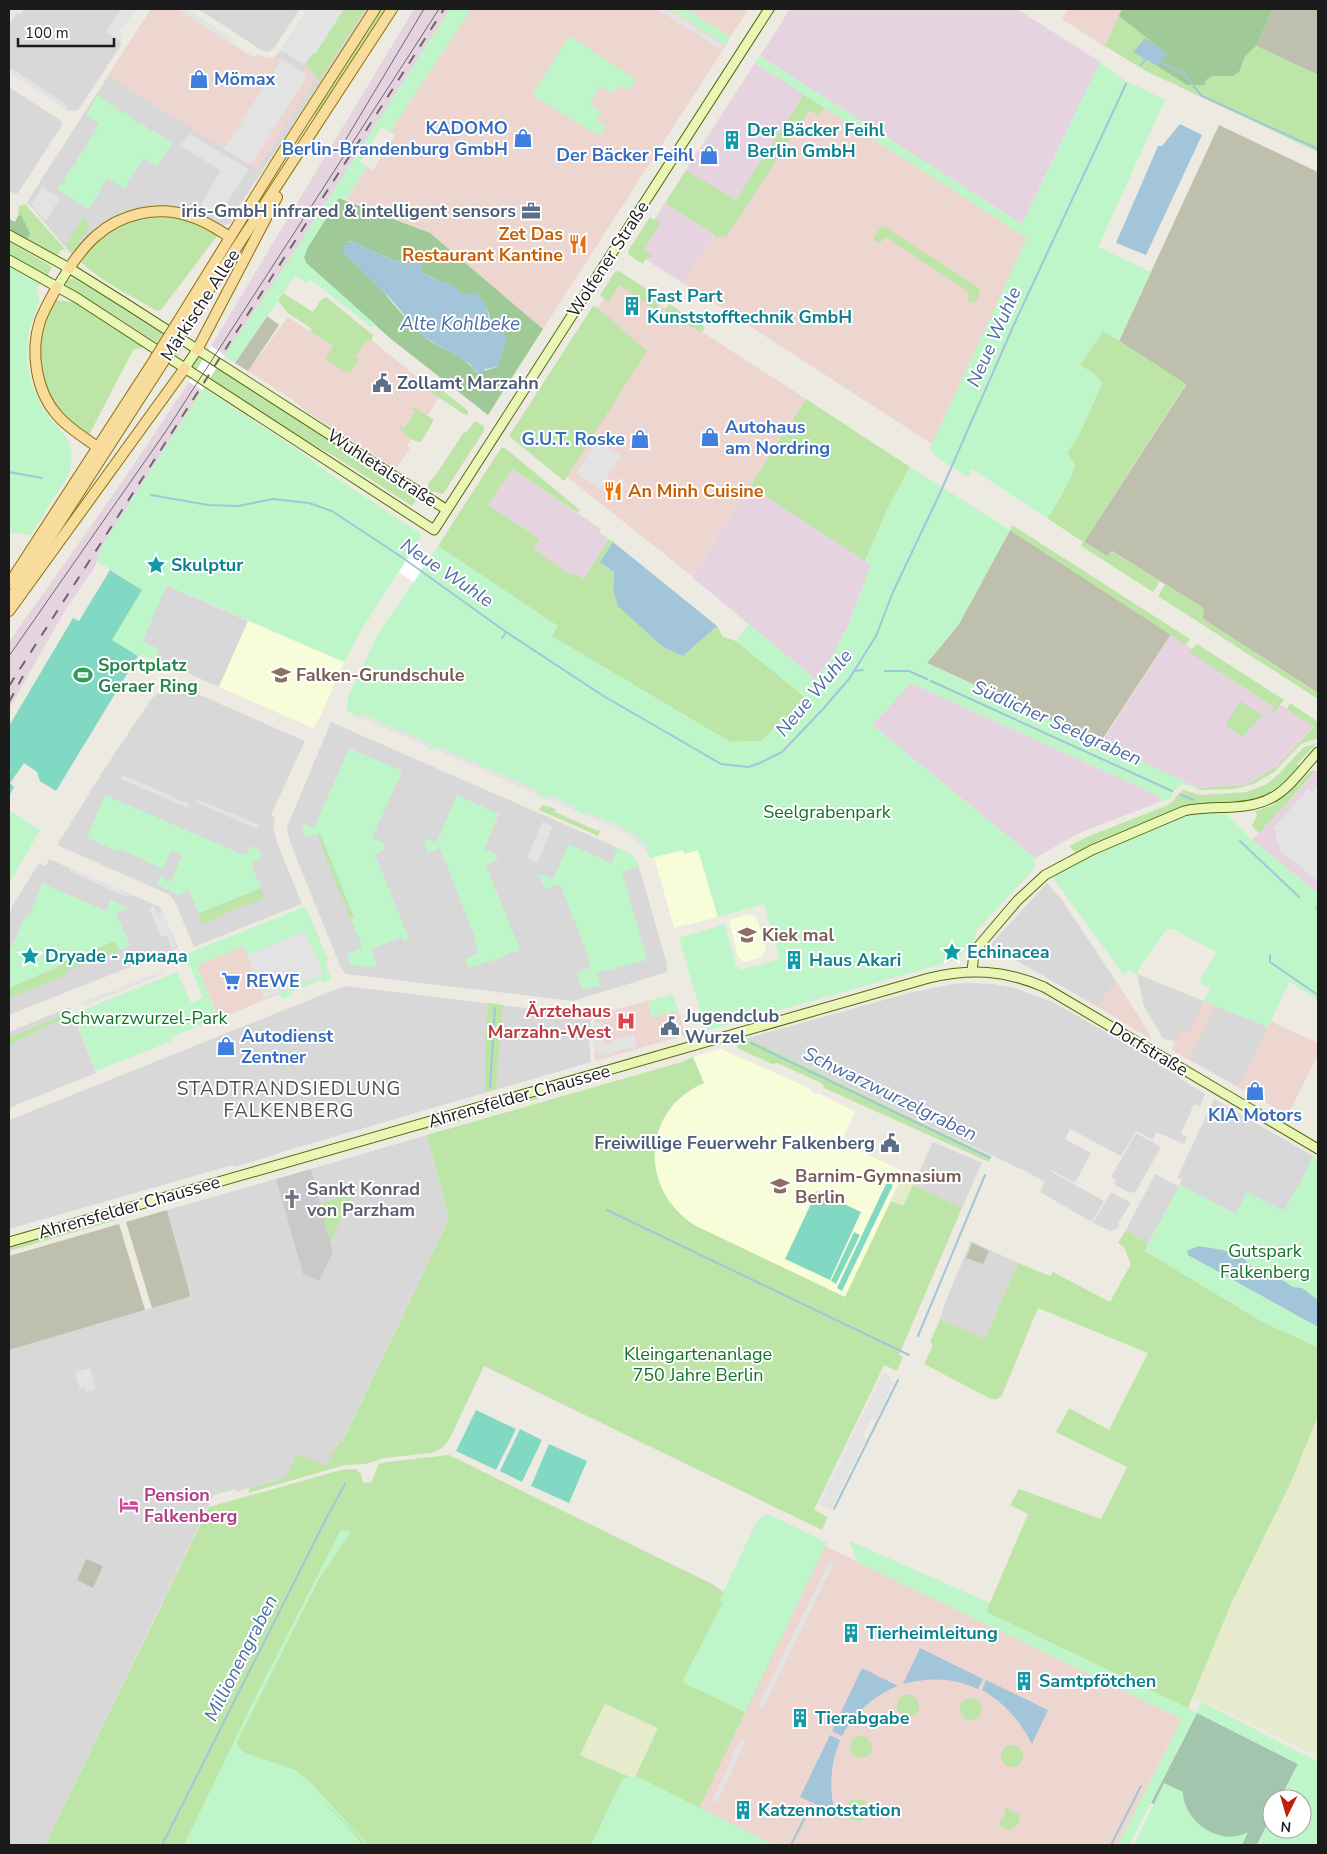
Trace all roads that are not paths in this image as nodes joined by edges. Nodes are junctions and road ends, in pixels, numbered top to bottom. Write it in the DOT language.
graph roads {
  1 [pos="375,9"];
  2 [pos="392,9"];
  3 [pos="769,9"];
  4 [pos="304,145"];
  5 [pos="9,235"];
  6 [pos="230,237"];
  7 [pos="9,260"];
  8 [pos="69,268"];
  9 [pos="57,287"];
  10 [pos="183,322"];
  11 [pos="197,350"];
  12 [pos="156,364"];
  13 [pos="186,368"];
  14 [pos="93,444"];
  15 [pos="447,510"];
  16 [pos="9,584"];
  17 [pos="9,601"];
  18 [pos="9,611"];
  19 [pos="1318,752"];
  20 [pos="972,971"];
  21 [pos="1318,1149"];
  22 [pos="9,1242"];
  1 -- 6 [label="main road, Märkische Allee"];
  2 -- 4 [label="main road, Märkische Allee"];
  3 -- 15 [label="main road, Wolfener Straße"];
  4 -- 10 [label="main road, Märkische Allee"];
  4 -- 11 [label="main road"];
  5 -- 8 [label="main road, Wuhletalstraße"];
  6 -- 8 [label="main road"];
  6 -- 10 [label="main road, Märkische Allee"];
  7 -- 9 [label="main road, Wuhletalstraße"];
  8 -- 9 [label="main road"];
  8 -- 11 [label="main road, Wuhletalstraße"];
  9 -- 13 [label="main road, Wuhletalstraße"];
  9 -- 14 [label="main road"];
  10 -- 12 [label="main road, Märkische Allee, bridge"];
  11 -- 13 [label="main road"];
  11 -- 15 [label="main road, Wuhletalstraße"];
  12 -- 14 [label="main road, Märkische Allee"];
  12 -- 17 [label="main road, Märkische Allee"];
  13 -- 15 [label="main road, Wuhletalstraße"];
  13 -- 18 [label="main road"];
  14 -- 16 [label="main road, Märkische Allee"];
  19 -- 20 [label="main road"];
  20 -- 21 [label="main road, Dorfstraße"];
  20 -- 22 [label="main road, Ahrensfelder Chaussee"];
}
